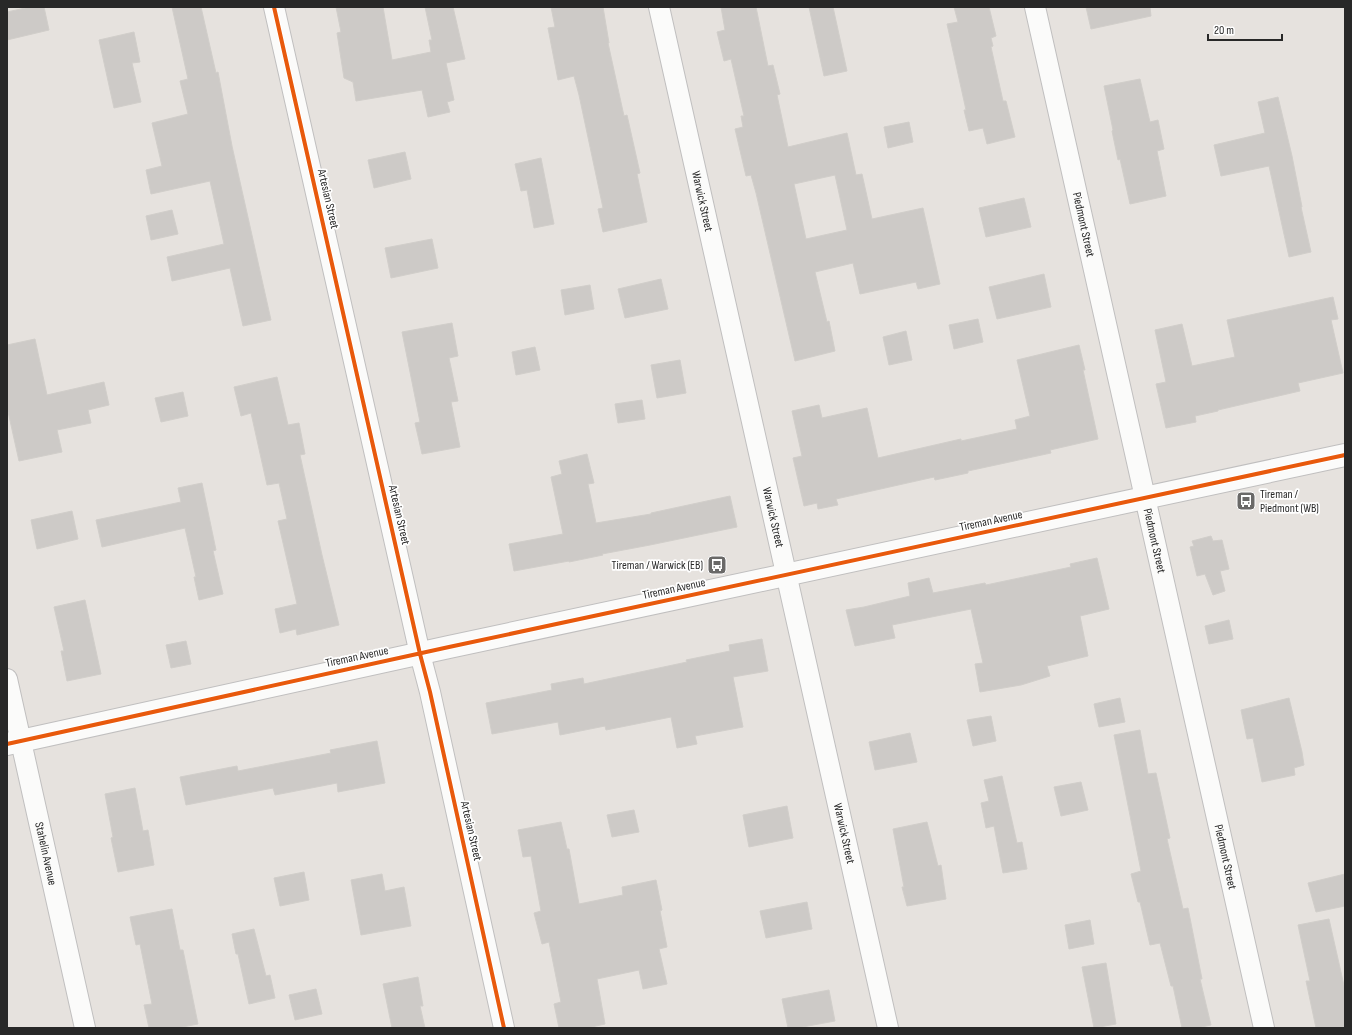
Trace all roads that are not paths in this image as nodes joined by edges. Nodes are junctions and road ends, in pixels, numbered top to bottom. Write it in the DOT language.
graph roads {
  1 [pos="274,7"];
  2 [pos="659,7"];
  3 [pos="1035,7"];
  4 [pos="1345,455"];
  5 [pos="1145,498"];
  6 [pos="787,575"];
  7 [pos="420,654"];
  8 [pos="7,679"];
  9 [pos="14,742"];
  10 [pos="85,1028"];
  11 [pos="504,1028"];
  12 [pos="888,1028"];
  13 [pos="1264,1028"];
  1 -- 7 [label="street, Artesian Street"];
  2 -- 6 [label="street, Warwick Street"];
  3 -- 5 [label="street, Piedmont Street"];
  4 -- 5 [label="street, Tireman Avenue"];
  5 -- 6 [label="street, Tireman Avenue"];
  5 -- 13 [label="street, Piedmont Street"];
  6 -- 7 [label="street, Tireman Avenue"];
  6 -- 12 [label="street, Warwick Street"];
  7 -- 9 [label="street, Tireman Avenue"];
  7 -- 11 [label="street, Artesian Street"];
  8 -- 9 [label="street, Stahelin Avenue"];
  9 -- 10 [label="street, Stahelin Avenue"];
}
